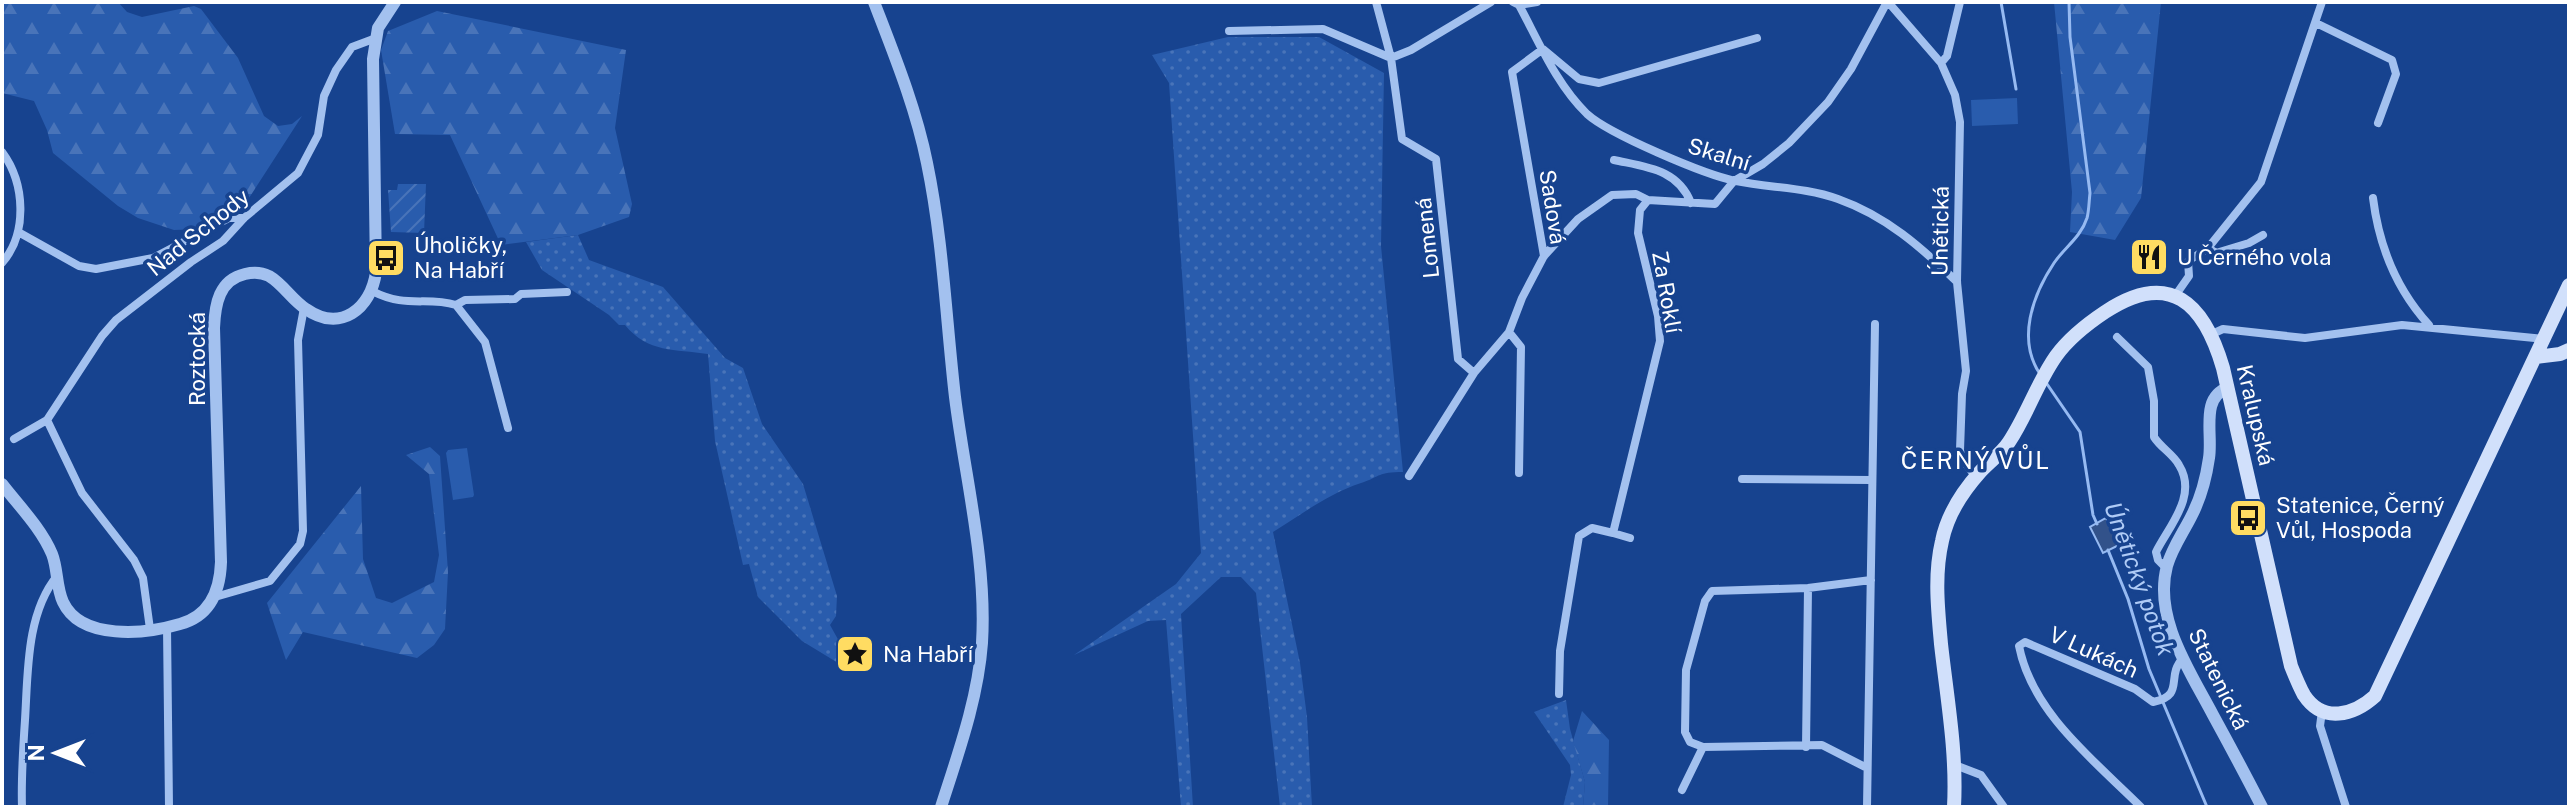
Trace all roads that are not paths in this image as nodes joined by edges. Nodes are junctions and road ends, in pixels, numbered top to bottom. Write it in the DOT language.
graph roads {
  1 [pos="395,2"];
  2 [pos="874,2"];
  3 [pos="1376,2"];
  4 [pos="1491,2"];
  5 [pos="1537,2"];
  6 [pos="1887,2"];
  7 [pos="1960,2"];
  8 [pos="2322,2"];
  9 [pos="1516,4"];
  10 [pos="2316,23"];
  11 [pos="1229,31"];
  12 [pos="376,38"];
  13 [pos="1757,38"];
  14 [pos="1543,49"];
  15 [pos="1391,58"];
  16 [pos="1941,63"];
  17 [pos="2378,123"];
  18 [pos="2,152"];
  19 [pos="1614,160"];
  20 [pos="1734,181"];
  21 [pos="2373,198"];
  22 [pos="1648,200"];
  23 [pos="1691,203"];
  24 [pos="244,218"];
  25 [pos="20,233"];
  26 [pos="2263,235"];
  27 [pos="2208,248"];
  28 [pos="1544,256"];
  29 [pos="2,263"];
  30 [pos="1957,282"];
  31 [pos="2569,285"];
  32 [pos="372,291"];
  33 [pos="567,292"];
  34 [pos="2175,296"];
  35 [pos="456,305"];
  36 [pos="304,308"];
  37 [pos="1875,324"];
  38 [pos="2429,325"];
  39 [pos="1509,332"];
  40 [pos="2212,334"];
  41 [pos="2545,335"];
  42 [pos="2117,337"];
  43 [pos="2569,350"];
  44 [pos="2536,357"];
  45 [pos="1474,373"];
  46 [pos="2228,388"];
  47 [pos="47,420"];
  48 [pos="508,428"];
  49 [pos="14,439"];
  50 [pos="1519,473"];
  51 [pos="1409,476"];
  52 [pos="1976,477"];
  53 [pos="1742,479"];
  54 [pos="1871,480"];
  55 [pos="2,484"];
  56 [pos="1613,533"];
  57 [pos="1630,538"];
  58 [pos="2166,568"];
  59 [pos="57,576"];
  60 [pos="1871,580"];
  61 [pos="1808,588"];
  62 [pos="215,597"];
  63 [pos="167,627"];
  64 [pos="150,629"];
  65 [pos="2183,658"];
  66 [pos="1559,694"];
  67 [pos="2322,711"];
  68 [pos="1703,747"];
  69 [pos="1806,747"];
  70 [pos="1955,765"];
  71 [pos="1867,768"];
  72 [pos="1682,790"];
  73 [pos="22,807"];
  74 [pos="169,807"];
  75 [pos="941,807"];
  76 [pos="1867,807"];
  77 [pos="1954,807"];
  78 [pos="2004,807"];
  79 [pos="2141,807"];
  80 [pos="2262,807"];
  81 [pos="2346,807"];
  1 -- 12 [label="street"];
  2 -- 75 [label="street"];
  3 -- 15 [label="street"];
  4 -- 15 [label="street"];
  5 -- 9 [label="street"];
  6 -- 16 [label="street, Únětická"];
  6 -- 20 [label="street"];
  7 -- 16 [label="street"];
  8 -- 10 [label="street"];
  9 -- 14 [label="street, Skalní"];
  10 -- 17 [label="street"];
  10 -- 27 [label="street"];
  11 -- 15 [label="street"];
  12 -- 24 [label="street, Nad Schody"];
  12 -- 32 [label="street"];
  13 -- 14 [label="street"];
  14 -- 20 [label="street, Skalní"];
  14 -- 28 [label="street, Sadová"];
  15 -- 45 [label="street, Lomená"];
  16 -- 30 [label="street, Únětická"];
  18 -- 25 [label="street"];
  19 -- 23 [label="street"];
  20 -- 23 [label="street"];
  20 -- 30 [label="street, Skalní"];
  21 -- 38 [label="street"];
  22 -- 23 [label="street"];
  22 -- 28 [label="street"];
  22 -- 56 [label="street, Za Roklí"];
  24 -- 25 [label="street"];
  24 -- 47 [label="street, Nad Schody"];
  25 -- 29 [label="street"];
  26 -- 27 [label="street"];
  27 -- 34 [label="street"];
  28 -- 39 [label="street, Sadová"];
  30 -- 52 [label="street, Únětická"];
  31 -- 41 [label="main road"];
  32 -- 35 [label="street"];
  32 -- 36 [label="street, Roztocká"];
  33 -- 35 [label="street"];
  34 -- 40 [label="main road, Kralupská"];
  34 -- 52 [label="main road"];
  35 -- 48 [label="street"];
  36 -- 62 [label="street"];
  36 -- 62 [label="street, Roztocká"];
  37 -- 54 [label="street"];
  38 -- 40 [label="street"];
  38 -- 41 [label="street"];
  39 -- 45 [label="street"];
  39 -- 50 [label="street"];
  40 -- 46 [label="main road, Kralupská"];
  41 -- 44 [label="main road"];
  42 -- 58 [label="street"];
  43 -- 44 [label="main road"];
  44 -- 67 [label="main road"];
  45 -- 51 [label="street"];
  46 -- 58 [label="street, Statenická"];
  46 -- 67 [label="main road, Kralupská"];
  47 -- 49 [label="street, Nad Schody"];
  47 -- 64 [label="street"];
  52 -- 70 [label="main road"];
  53 -- 54 [label="street"];
  54 -- 60 [label="street"];
  55 -- 59 [label="street"];
  56 -- 57 [label="street"];
  56 -- 66 [label="street"];
  58 -- 65 [label="street, Statenická"];
  59 -- 64 [label="street"];
  59 -- 73 [label="street"];
  60 -- 61 [label="street"];
  60 -- 71 [label="street"];
  61 -- 68 [label="street"];
  61 -- 69 [label="street"];
  62 -- 63 [label="street"];
  63 -- 64 [label="street"];
  63 -- 74 [label="street"];
  65 -- 79 [label="street, V Lukách"];
  65 -- 80 [label="street, Statenická"];
  67 -- 81 [label="street"];
  68 -- 69 [label="street"];
  68 -- 72 [label="street"];
  69 -- 71 [label="street"];
  70 -- 77 [label="main road"];
  70 -- 78 [label="street"];
  71 -- 76 [label="street"];
}
